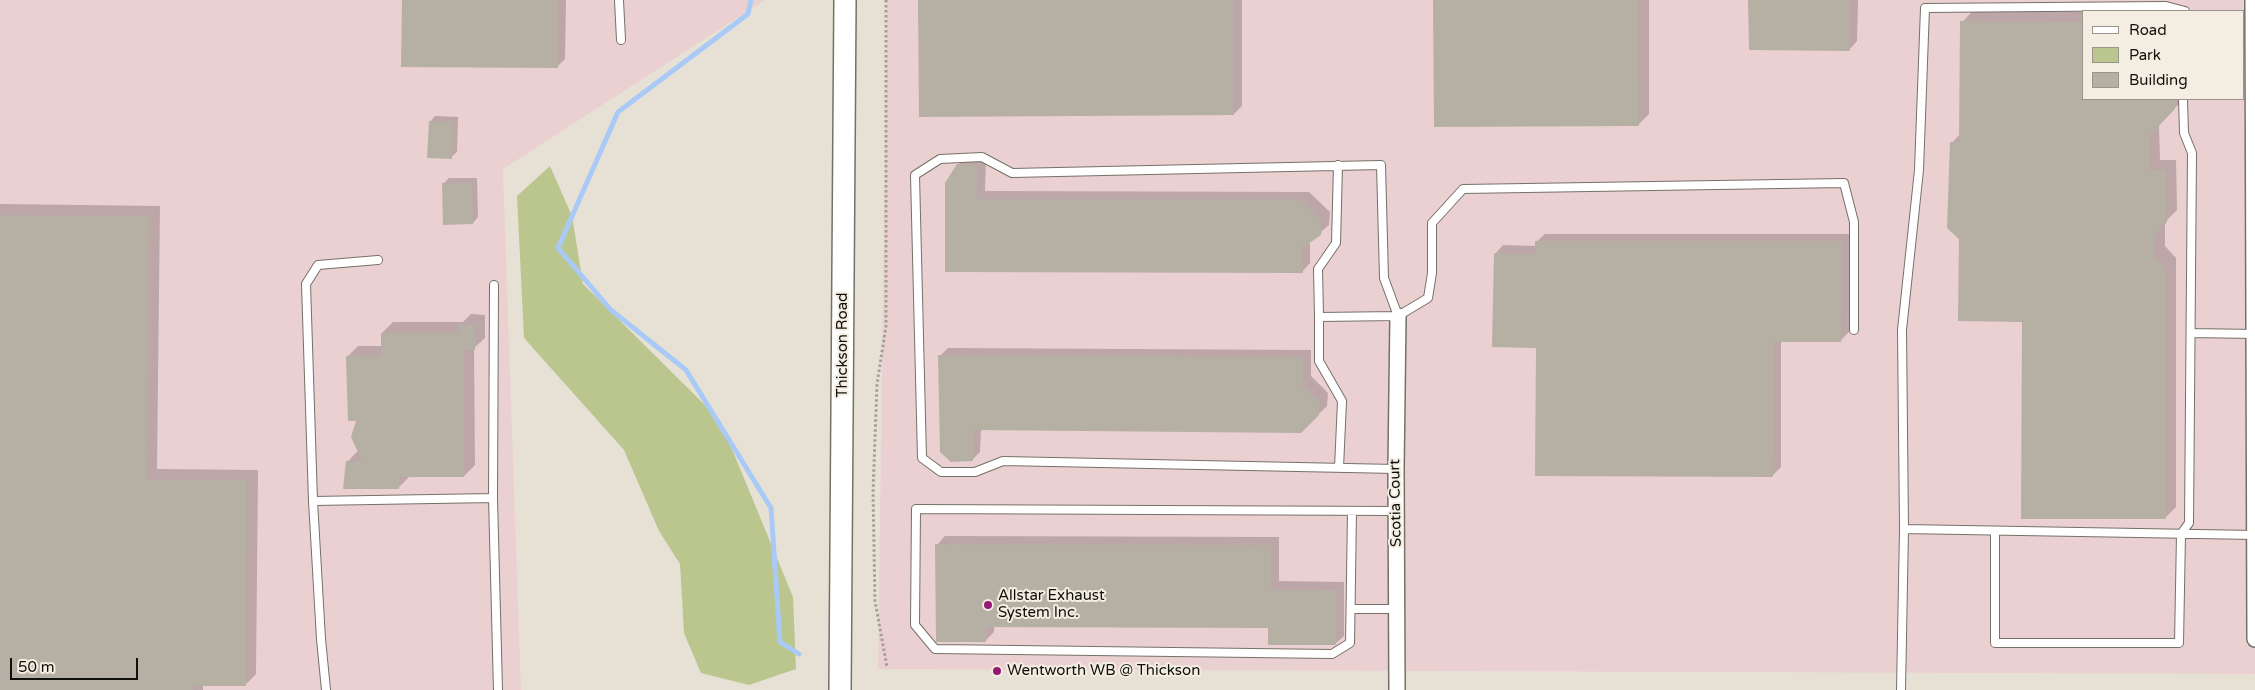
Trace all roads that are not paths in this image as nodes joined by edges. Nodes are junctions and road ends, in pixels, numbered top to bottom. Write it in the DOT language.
graph roads {
  1 [pos="619,0"];
  2 [pos="846,0"];
  3 [pos="2250,8"];
  4 [pos="2180,10"];
  5 [pos="621,40"];
  6 [pos="2254,57"];
  7 [pos="2184,100"];
  8 [pos="1338,164"];
  9 [pos="378,260"];
  10 [pos="494,285"];
  11 [pos="2254,304"];
  12 [pos="1398,316"];
  13 [pos="1319,317"];
  14 [pos="1854,330"];
  15 [pos="2192,333"];
  16 [pos="2254,334"];
  17 [pos="1339,468"];
  18 [pos="1396,469"];
  19 [pos="493,498"];
  20 [pos="313,501"];
  21 [pos="1396,510"];
  22 [pos="2255,510"];
  23 [pos="1352,511"];
  24 [pos="1904,529"];
  25 [pos="1995,531"];
  26 [pos="2181,534"];
  27 [pos="2255,535"];
  28 [pos="1351,609"];
  29 [pos="1398,609"];
  30 [pos="2255,639"];
  31 [pos="326,690"];
  32 [pos="498,690"];
  33 [pos="840,690"];
  34 [pos="1397,690"];
  35 [pos="1901,690"];
  1 -- 5 [label="lane"];
  2 -- 33 [label="main road, Thickson Road"];
  3 -- 6 [label="street"];
  4 -- 24 [label="lane"];
  6 -- 11 [label="street"];
  7 -- 15 [label="lane"];
  8 -- 12 [label="lane"];
  8 -- 13 [label="lane"];
  8 -- 17 [label="lane"];
  9 -- 20 [label="lane"];
  10 -- 19 [label="lane"];
  11 -- 16 [label="street"];
  12 -- 13 [label="lane"];
  12 -- 14 [label="lane"];
  12 -- 18 [label="street, Scotia Court"];
  13 -- 17 [label="lane"];
  15 -- 16 [label="lane"];
  15 -- 26 [label="lane"];
  16 -- 22 [label="street"];
  17 -- 18 [label="lane"];
  18 -- 21 [label="street, Scotia Court"];
  19 -- 20 [label="lane"];
  19 -- 32 [label="lane"];
  20 -- 31 [label="lane"];
  21 -- 23 [label="lane"];
  21 -- 29 [label="street, Scotia Court"];
  22 -- 27 [label="street"];
  23 -- 28 [label="lane"];
  23 -- 28 [label="lane"];
  24 -- 25 [label="lane"];
  24 -- 35 [label="lane"];
  25 -- 26 [label="lane"];
  25 -- 26 [label="lane"];
  26 -- 27 [label="lane"];
  27 -- 30 [label="street"];
  28 -- 29 [label="lane"];
  29 -- 34 [label="street, Scotia Court"];
}
